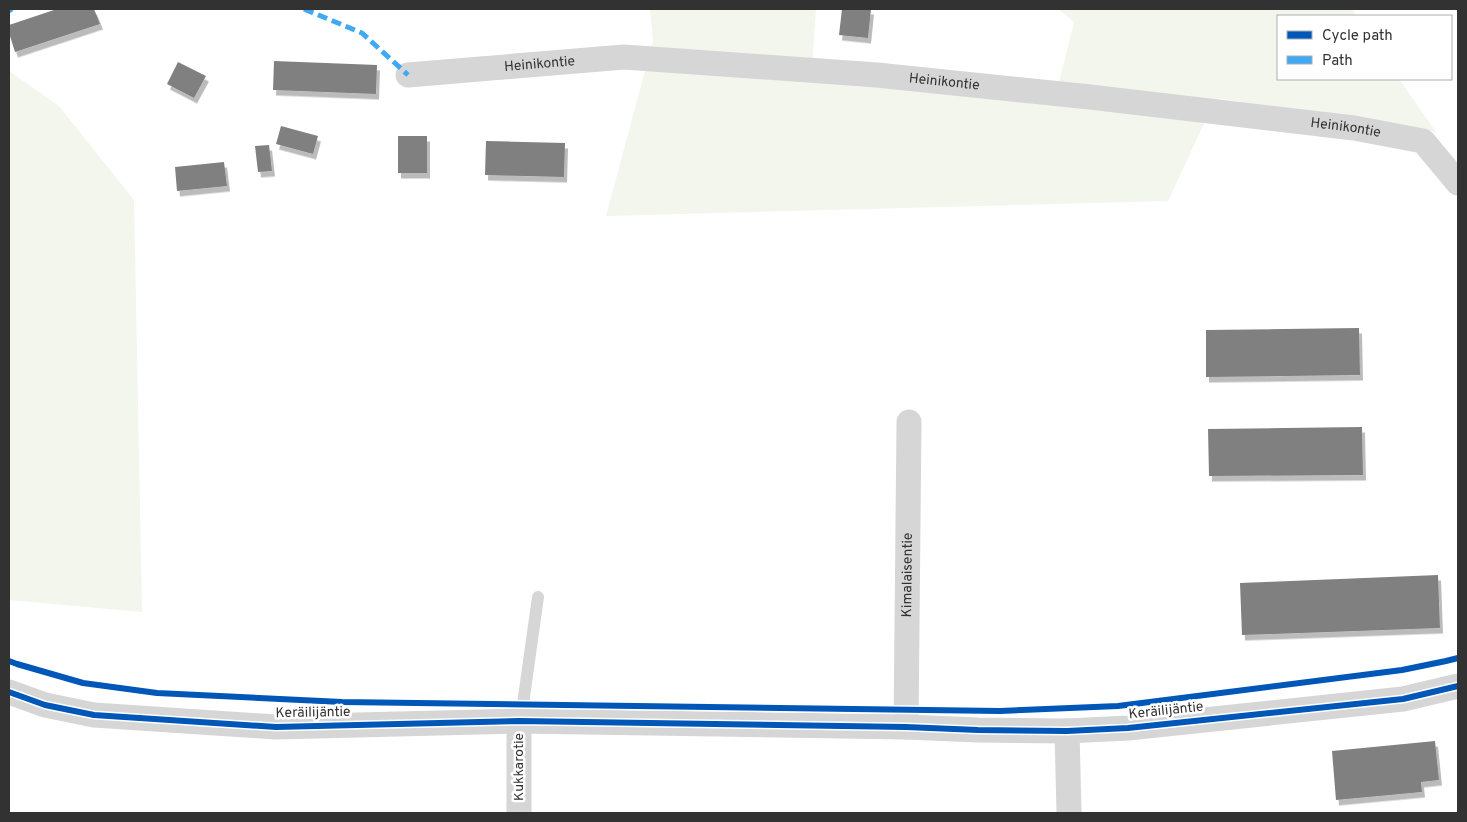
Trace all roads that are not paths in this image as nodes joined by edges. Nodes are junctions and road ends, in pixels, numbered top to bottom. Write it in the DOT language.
graph roads {
  1 [pos="408,75"];
  2 [pos="1458,183"];
  3 [pos="909,422"];
  4 [pos="538,597"];
  5 [pos="1458,686"];
  6 [pos="9,692"];
  7 [pos="518,721"];
  8 [pos="906,727"];
  9 [pos="1067,731"];
  10 [pos="519,813"];
  11 [pos="1069,813"];
  1 -- 2 [label="street, Heinikontie"];
  3 -- 8 [label="street, Kimalaisentie"];
  4 -- 7 [label="lane"];
  5 -- 9 [label="street, Keräilijäntie"];
  6 -- 7 [label="street, Keräilijäntie"];
  7 -- 8 [label="street, Keräilijäntie"];
  7 -- 10 [label="street, Kukkarotie"];
  8 -- 9 [label="street, Keräilijäntie"];
  9 -- 11 [label="street"];
}
